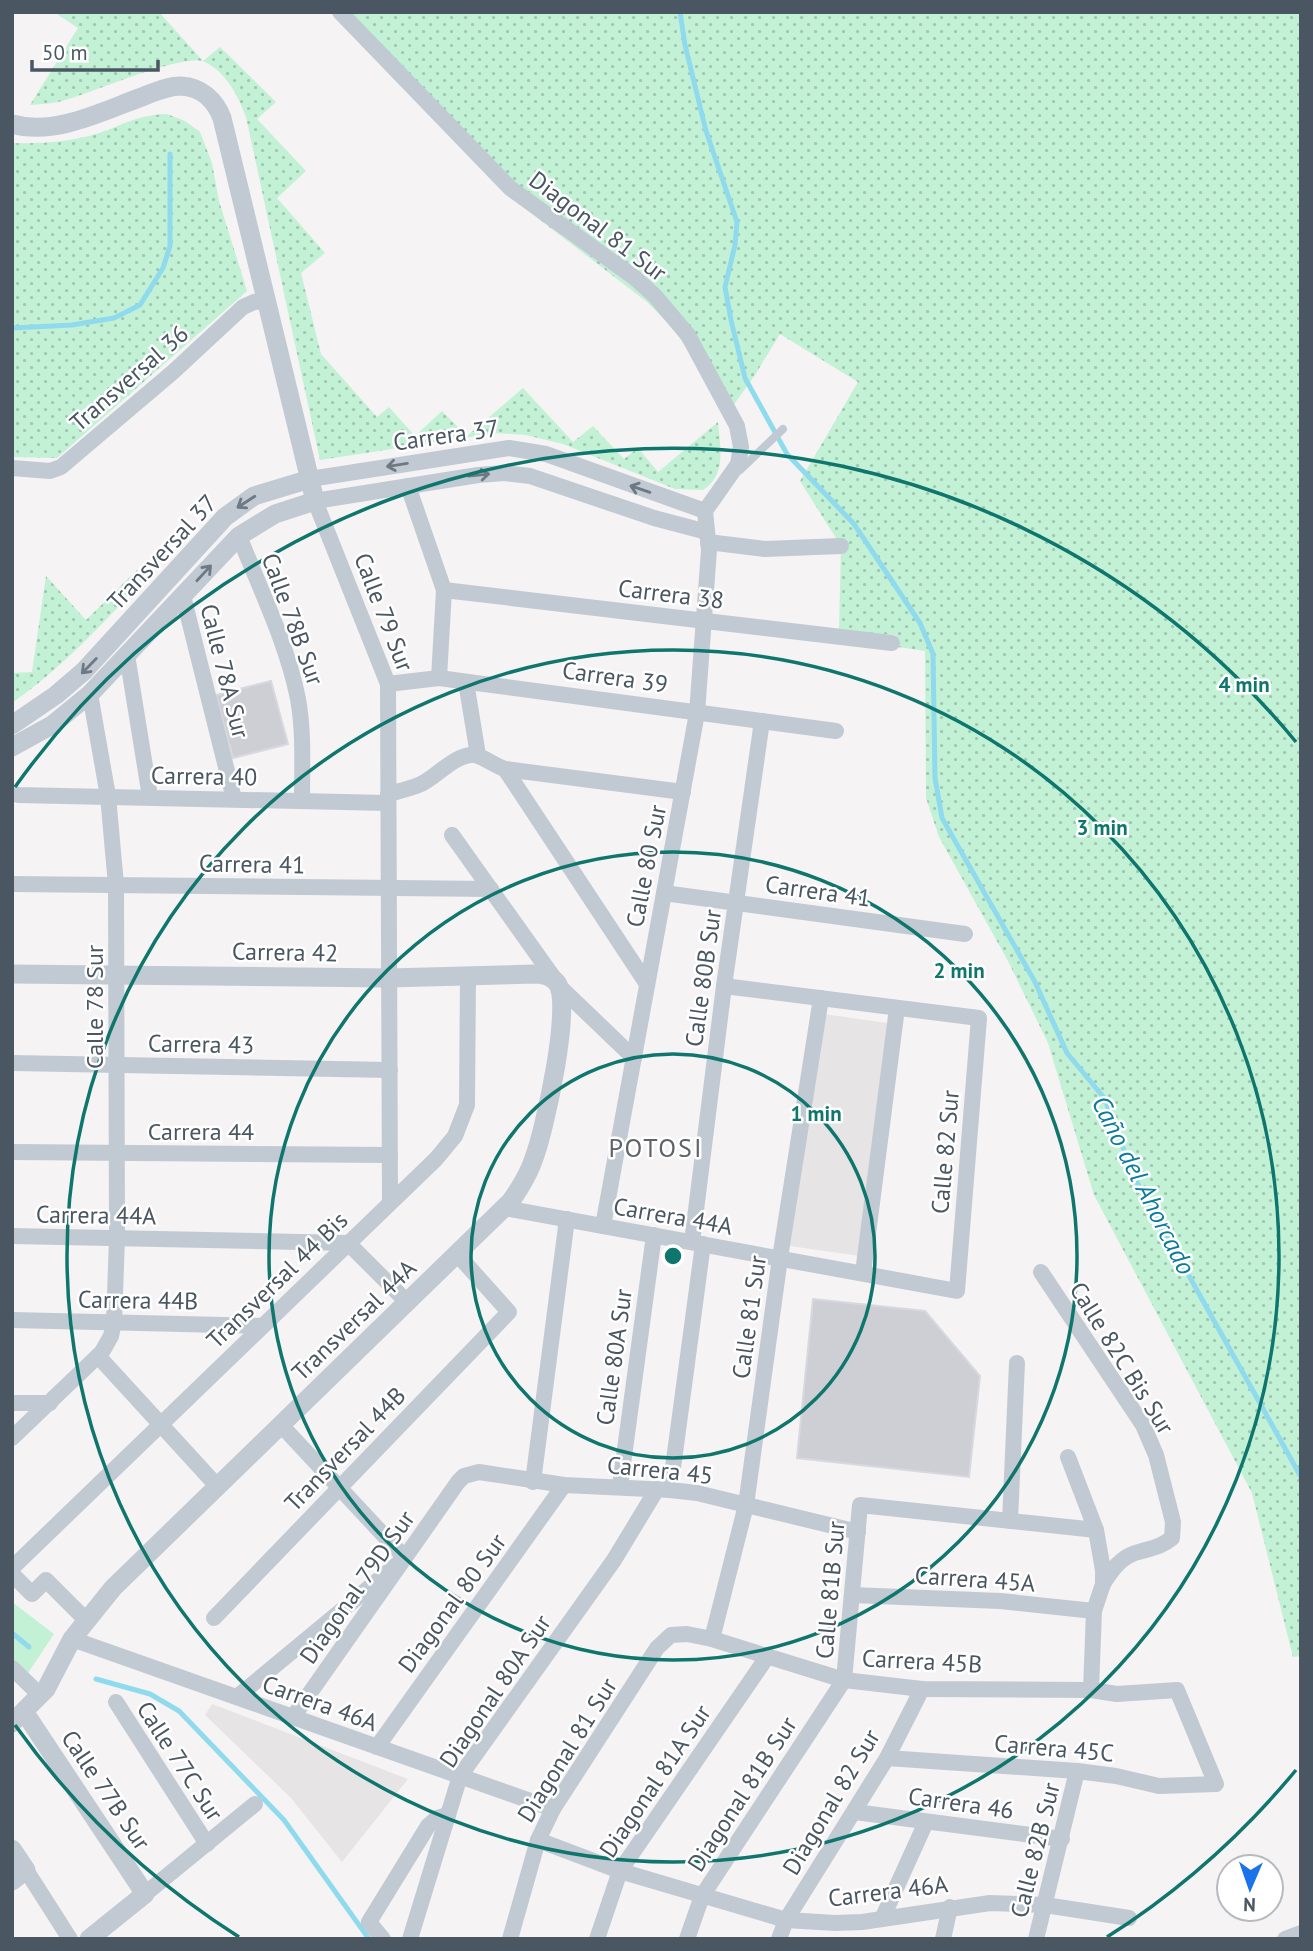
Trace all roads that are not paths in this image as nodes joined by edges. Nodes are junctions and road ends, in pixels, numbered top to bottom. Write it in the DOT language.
graph roads {
  1 [pos="340,12"];
  2 [pos="12,124"];
  3 [pos="267,301"];
  4 [pos="783,429"];
  5 [pos="12,468"];
  6 [pos="310,479"];
  7 [pos="408,486"];
  8 [pos="723,487"];
  9 [pos="315,500"];
  10 [pos="705,511"];
  11 [pos="239,537"];
  12 [pos="707,537"];
  13 [pos="841,546"];
  14 [pos="444,590"];
  15 [pos="183,596"];
  16 [pos="704,621"];
  17 [pos="892,643"];
  18 [pos="127,655"];
  19 [pos="439,678"];
  20 [pos="466,682"];
  21 [pos="387,684"];
  22 [pos="90,694"];
  23 [pos="697,713"];
  24 [pos="762,721"];
  25 [pos="12,725"];
  26 [pos="836,731"];
  27 [pos="12,747"];
  28 [pos="478,755"];
  29 [pos="505,769"];
  30 [pos="683,792"];
  31 [pos="15,794"];
  32 [pos="108,796"];
  33 [pos="150,797"];
  34 [pos="234,799"];
  35 [pos="388,799"];
  36 [pos="302,801"];
  37 [pos="452,835"];
  38 [pos="12,884"];
  39 [pos="116,885"];
  40 [pos="388,888"];
  41 [pos="491,890"];
  42 [pos="664,893"];
  43 [pos="736,903"];
  44 [pos="965,934"];
  45 [pos="12,974"];
  46 [pos="118,975"];
  47 [pos="468,975"];
  48 [pos="389,978"];
  49 [pos="558,984"];
  50 [pos="647,984"];
  51 [pos="724,986"];
  52 [pos="821,999"];
  53 [pos="897,1008"];
  54 [pos="634,1058"];
  55 [pos="12,1063"];
  56 [pos="116,1065"];
  57 [pos="390,1070"];
  58 [pos="12,1152"];
  59 [pos="117,1153"];
  60 [pos="390,1155"];
  61 [pos="390,1202"];
  62 [pos="504,1208"];
  63 [pos="567,1219"];
  64 [pos="603,1226"];
  65 [pos="654,1235"];
  66 [pos="12,1236"];
  67 [pos="117,1238"];
  68 [pos="348,1243"];
  69 [pos="698,1243"];
  70 [pos="457,1254"];
  71 [pos="780,1258"];
  72 [pos="1041,1272"];
  73 [pos="863,1273"];
  74 [pos="957,1291"];
  75 [pos="407,1302"];
  76 [pos="12,1320"];
  77 [pos="114,1322"];
  78 [pos="262,1326"];
  79 [pos="98,1356"];
  80 [pos="1017,1363"];
  81 [pos="12,1403"];
  82 [pos="50,1403"];
  83 [pos="160,1424"];
  84 [pos="281,1425"];
  85 [pos="12,1438"];
  86 [pos="1068,1457"];
  87 [pos="458,1482"];
  88 [pos="533,1482"];
  89 [pos="564,1485"];
  90 [pos="620,1486"];
  91 [pos="218,1487"];
  92 [pos="339,1487"];
  93 [pos="664,1489"];
  94 [pos="746,1505"];
  95 [pos="1010,1521"];
  96 [pos="1096,1530"];
  97 [pos="858,1532"];
  98 [pos="405,1558"];
  99 [pos="12,1567"];
  100 [pos="12,1574"];
  101 [pos="1103,1584"];
  102 [pos="852,1595"];
  103 [pos="1094,1611"];
  104 [pos="214,1618"];
  105 [pos="86,1620"];
  106 [pos="671,1636"];
  107 [pos="72,1639"];
  108 [pos="712,1639"];
  109 [pos="767,1657"];
  110 [pos="12,1668"];
  111 [pos="844,1680"];
  112 [pos="922,1689"];
  113 [pos="1091,1690"];
  114 [pos="41,1696"];
  115 [pos="237,1698"];
  116 [pos="116,1702"];
  117 [pos="293,1717"];
  118 [pos="19,1718"];
  119 [pos="377,1747"];
  120 [pos="887,1758"];
  121 [pos="1077,1771"];
  122 [pos="460,1776"];
  123 [pos="1216,1784"];
  124 [pos="255,1804"];
  125 [pos="553,1809"];
  126 [pos="855,1812"];
  127 [pos="448,1815"];
  128 [pos="926,1822"];
  129 [pos="1062,1839"];
  130 [pos="538,1840"];
  131 [pos="206,1844"];
  132 [pos="12,1849"];
  133 [pos="620,1871"];
  134 [pos="19,1876"];
  135 [pos="145,1894"];
  136 [pos="702,1896"];
  137 [pos="1045,1905"];
  138 [pos="950,1907"];
  139 [pos="1129,1918"];
  140 [pos="881,1919"];
  141 [pos="786,1920"];
  142 [pos="862,1922"];
  143 [pos="1301,1933"];
  144 [pos="70,1939"];
  145 [pos="89,1939"];
  146 [pos="383,1939"];
  147 [pos="410,1939"];
  148 [pos="510,1939"];
  149 [pos="597,1939"];
  150 [pos="687,1939"];
  151 [pos="779,1939"];
  152 [pos="857,1939"];
  153 [pos="943,1939"];
  154 [pos="1036,1939"];
  155 [pos="1285,1939"];
  1 -- 8 [label="street, Diagonal 81 Sur"];
  2 -- 3 [label="street, Calle 79 Sur"];
  3 -- 5 [label="street, Transversal 36"];
  3 -- 6 [label="street, Calle 79 Sur"];
  4 -- 8 [label="lane"];
  6 -- 9 [label="street, Calle 79 Sur"];
  10 -- 6 [label="street, Carrera 37, one-way"];
  6 -- 25 [label="street, Transversal 37, one-way"];
  7 -- 9 [label="street, Carrera 37"];
  7 -- 12 [label="street, Carrera 37, one-way"];
  7 -- 14 [label="street"];
  8 -- 10 [label="street, Diagonal 81 Sur"];
  9 -- 11 [label="street, Transversal 37"];
  9 -- 21 [label="street, Calle 79 Sur"];
  10 -- 12 [label="street, Calle 80 Sur"];
  15 -- 11 [label="street, Transversal 37, one-way"];
  11 -- 36 [label="street, Calle 78B Sur"];
  12 -- 13 [label="street, Carrera 37"];
  12 -- 16 [label="street, Calle 80 Sur"];
  14 -- 16 [label="street, Carrera 38"];
  14 -- 19 [label="street"];
  15 -- 18 [label="street, Transversal 37"];
  15 -- 34 [label="street, Calle 78A Sur"];
  16 -- 17 [label="street, Carrera 38"];
  16 -- 23 [label="street, Calle 80 Sur"];
  18 -- 22 [label="street, Transversal 37"];
  18 -- 33 [label="street"];
  19 -- 20 [label="street, Carrera 39"];
  19 -- 21 [label="street, Carrera 39"];
  20 -- 23 [label="street, Carrera 39"];
  20 -- 28 [label="street"];
  21 -- 35 [label="street, Calle 79 Sur"];
  22 -- 27 [label="street"];
  22 -- 32 [label="street, Calle 78 Sur"];
  23 -- 24 [label="street, Carrera 39"];
  23 -- 30 [label="street, Calle 80 Sur"];
  24 -- 26 [label="street, Carrera 39"];
  24 -- 43 [label="street, Calle 80B Sur"];
  28 -- 29 [label="street"];
  28 -- 35 [label="street, Carrera 40"];
  29 -- 30 [label="street"];
  29 -- 50 [label="street"];
  30 -- 42 [label="street, Calle 80 Sur"];
  31 -- 32 [label="street, Carrera 40"];
  32 -- 33 [label="street, Carrera 40"];
  32 -- 39 [label="street, Calle 78 Sur"];
  33 -- 34 [label="street, Carrera 40"];
  34 -- 36 [label="street, Carrera 40"];
  35 -- 36 [label="street, Carrera 40"];
  35 -- 40 [label="street, Calle 79 Sur"];
  37 -- 41 [label="street"];
  38 -- 39 [label="street, Carrera 41"];
  39 -- 40 [label="street, Carrera 41"];
  39 -- 46 [label="street, Calle 78 Sur"];
  40 -- 41 [label="street, Carrera 41"];
  40 -- 48 [label="street, Calle 79 Sur"];
  41 -- 49 [label="street"];
  42 -- 43 [label="street, Carrera 41"];
  42 -- 50 [label="street, Calle 80 Sur"];
  43 -- 44 [label="street, Carrera 41"];
  43 -- 51 [label="street, Calle 80B Sur"];
  45 -- 46 [label="street, Carrera 42"];
  46 -- 48 [label="street, Carrera 42"];
  46 -- 56 [label="street, Calle 78 Sur"];
  47 -- 48 [label="street, Carrera 42"];
  47 -- 49 [label="street, Carrera 42"];
  47 -- 61 [label="street, Transversal 44 Bis"];
  48 -- 57 [label="street, Calle 79 Sur"];
  49 -- 54 [label="street"];
  49 -- 62 [label="street, Transversal 44A"];
  50 -- 54 [label="street, Calle 80 Sur"];
  51 -- 52 [label="street"];
  51 -- 69 [label="street, Calle 80B Sur"];
  52 -- 53 [label="street"];
  52 -- 71 [label="street, Calle 81 Sur"];
  53 -- 73 [label="street"];
  53 -- 74 [label="street, Calle 82 Sur"];
  54 -- 64 [label="street, Calle 80 Sur"];
  55 -- 56 [label="street, Carrera 43"];
  56 -- 57 [label="street, Carrera 43"];
  56 -- 59 [label="street, Calle 78 Sur"];
  57 -- 60 [label="street, Calle 79 Sur"];
  58 -- 59 [label="street, Carrera 44"];
  59 -- 60 [label="street, Carrera 44"];
  59 -- 67 [label="street, Calle 78 Sur"];
  60 -- 61 [label="street, Calle 79 Sur"];
  61 -- 68 [label="street, Transversal 44 Bis"];
  62 -- 63 [label="street, Carrera 44A"];
  62 -- 70 [label="street, Transversal 44A"];
  63 -- 64 [label="street, Carrera 44A"];
  63 -- 88 [label="street"];
  64 -- 65 [label="street, Carrera 44A"];
  65 -- 69 [label="street, Carrera 44A"];
  65 -- 90 [label="street, Calle 80A Sur"];
  66 -- 67 [label="street, Carrera 44A"];
  67 -- 68 [label="street, Carrera 44A"];
  67 -- 77 [label="street, Calle 78 Sur"];
  68 -- 75 [label="street"];
  68 -- 78 [label="street, Transversal 44 Bis"];
  69 -- 71 [label="street, Carrera 44A"];
  69 -- 93 [label="street, Calle 80B Sur"];
  70 -- 75 [label="street, Transversal 44A"];
  70 -- 92 [label="street, Transversal 44B"];
  71 -- 73 [label="street, Carrera 44A"];
  71 -- 94 [label="street, Calle 81 Sur"];
  72 -- 101 [label="street, Calle 82C Bis Sur"];
  73 -- 74 [label="street, Carrera 44A"];
  75 -- 84 [label="street, Transversal 44A"];
  76 -- 77 [label="street, Carrera 44B"];
  77 -- 78 [label="street, Carrera 44B"];
  77 -- 79 [label="street"];
  78 -- 83 [label="street, Transversal 44 Bis"];
  79 -- 82 [label="street"];
  79 -- 83 [label="street"];
  80 -- 95 [label="street"];
  81 -- 82 [label="street"];
  82 -- 85 [label="street"];
  83 -- 91 [label="street"];
  83 -- 99 [label="street, Transversal 44 Bis"];
  84 -- 91 [label="street, Transversal 44A"];
  84 -- 92 [label="street"];
  86 -- 96 [label="street"];
  87 -- 88 [label="street, Carrera 45"];
  87 -- 98 [label="street, Diagonal 79D Sur"];
  88 -- 89 [label="street, Carrera 45"];
  89 -- 90 [label="street, Carrera 45"];
  89 -- 119 [label="street, Diagonal 80 Sur"];
  90 -- 93 [label="street, Carrera 45"];
  91 -- 105 [label="street, Transversal 44A"];
  92 -- 98 [label="street"];
  92 -- 104 [label="street, Transversal 44B"];
  93 -- 94 [label="street, Carrera 45"];
  93 -- 122 [label="street, Diagonal 80A Sur"];
  94 -- 97 [label="street, Carrera 45"];
  94 -- 108 [label="street, Calle 81 Sur"];
  95 -- 96 [label="street"];
  95 -- 97 [label="street, Calle 81B Sur"];
  96 -- 101 [label="street"];
  97 -- 102 [label="street, Calle 81B Sur"];
  98 -- 115 [label="street"];
  98 -- 117 [label="street, Diagonal 79D Sur"];
  100 -- 105 [label="street"];
  101 -- 103 [label="street"];
  102 -- 103 [label="street, Carrera 45A"];
  102 -- 111 [label="street, Calle 81B Sur"];
  103 -- 113 [label="street"];
  105 -- 107 [label="street, Transversal 44A"];
  106 -- 108 [label="street, Carrera 45B"];
  106 -- 125 [label="street, Diagonal 81 Sur"];
  107 -- 114 [label="street, Transversal 44A"];
  107 -- 115 [label="street, Carrera 46A"];
  108 -- 109 [label="street, Carrera 45B"];
  109 -- 111 [label="street, Carrera 45B"];
  109 -- 133 [label="street, Diagonal 81A Sur"];
  110 -- 114 [label="street"];
  111 -- 112 [label="street, Carrera 45B"];
  111 -- 136 [label="street, Diagonal 81B Sur"];
  112 -- 113 [label="street, Carrera 45B"];
  112 -- 120 [label="street, Diagonal 82 Sur"];
  113 -- 123 [label="street, Carrera 45B"];
  114 -- 118 [label="street, Transversal 44A"];
  115 -- 117 [label="street, Carrera 46A"];
  116 -- 131 [label="street, Calle 77C Sur"];
  117 -- 119 [label="street, Carrera 46A"];
  118 -- 135 [label="street, Calle 77B Sur"];
  119 -- 122 [label="street, Carrera 46A"];
  120 -- 121 [label="street, Carrera 45C"];
  120 -- 126 [label="street, Diagonal 82 Sur"];
  121 -- 123 [label="street, Carrera 45C"];
  121 -- 129 [label="street, Calle 82B Sur"];
  122 -- 125 [label="street, Carrera 46A"];
  122 -- 127 [label="street, Diagonal 80A Sur"];
  124 -- 131 [label="street"];
  125 -- 130 [label="street, Diagonal 81 Sur"];
  126 -- 128 [label="street, Carrera 46"];
  126 -- 141 [label="street, Diagonal 82 Sur"];
  127 -- 146 [label="street"];
  127 -- 147 [label="street, Diagonal 80A Sur"];
  128 -- 129 [label="street, Carrera 46"];
  128 -- 140 [label="street"];
  129 -- 137 [label="street, Calle 82B Sur"];
  130 -- 133 [label="street, Carrera 46A"];
  130 -- 148 [label="street, Diagonal 81 Sur"];
  131 -- 135 [label="street"];
  132 -- 134 [label="street"];
  133 -- 136 [label="street, Carrera 46A"];
  133 -- 149 [label="street, Diagonal 81A Sur"];
  134 -- 144 [label="street"];
  135 -- 145 [label="street"];
  136 -- 141 [label="street, Carrera 46A"];
  136 -- 150 [label="street, Diagonal 81B Sur"];
  137 -- 138 [label="street, Carrera 46A"];
  137 -- 139 [label="street, Carrera 46A"];
  137 -- 154 [label="street, Calle 82B Sur"];
  138 -- 140 [label="street, Carrera 46A"];
  138 -- 153 [label="street"];
  140 -- 142 [label="street, Carrera 46A"];
  141 -- 142 [label="street, Carrera 46A"];
  141 -- 151 [label="street, Diagonal 82 Sur"];
  142 -- 152 [label="street"];
  143 -- 155 [label="street"];
}
